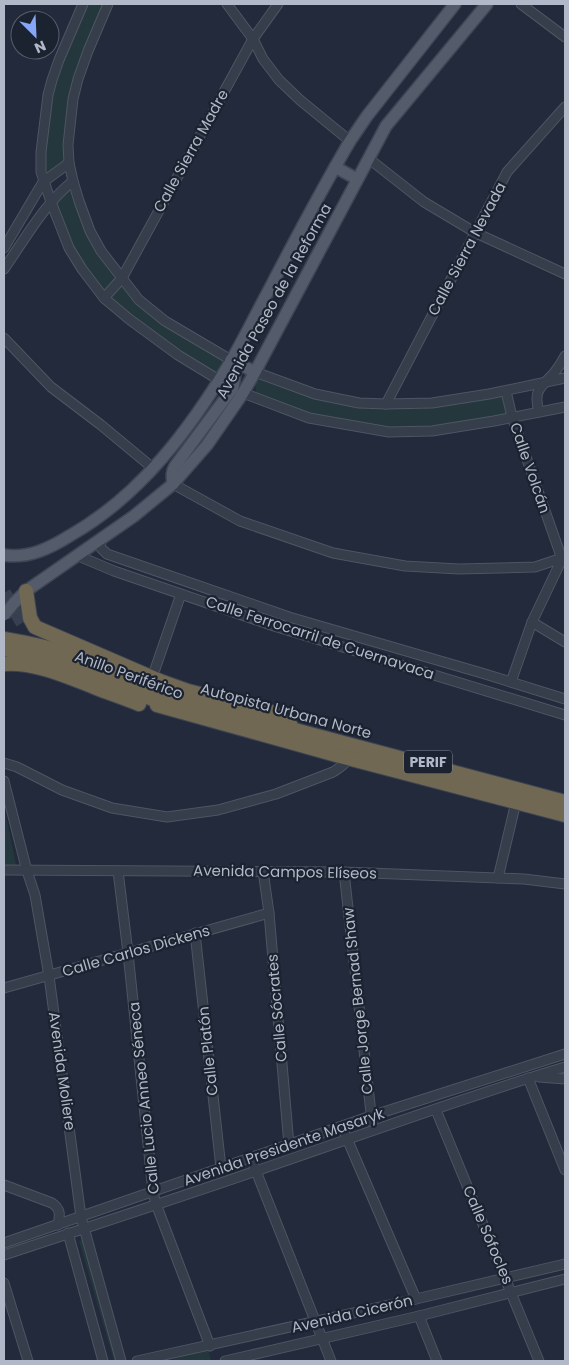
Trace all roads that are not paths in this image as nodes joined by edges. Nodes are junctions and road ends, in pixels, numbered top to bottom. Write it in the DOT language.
graph roads {
  1 [pos="83,4"];
  2 [pos="108,4"];
  3 [pos="227,4"];
  4 [pos="278,4"];
  5 [pos="455,4"];
  6 [pos="487,4"];
  7 [pos="521,4"];
  8 [pos="565,37"];
  9 [pos="252,39"];
  10 [pos="565,107"];
  11 [pos="360,126"];
  12 [pos="378,140"];
  13 [pos="350,141"];
  14 [pos="368,158"];
  15 [pos="69,163"];
  16 [pos="335,167"];
  17 [pos="357,179"];
  18 [pos="44,182"];
  19 [pos="73,182"];
  20 [pos="51,202"];
  21 [pos="476,233"];
  22 [pos="4,248"];
  23 [pos="4,269"];
  24 [pos="565,274"];
  25 [pos="122,278"];
  26 [pos="104,298"];
  27 [pos="4,338"];
  28 [pos="565,356"];
  29 [pos="232,360"];
  30 [pos="255,372"];
  31 [pos="565,378"];
  32 [pos="219,380"];
  33 [pos="544,382"];
  34 [pos="238,391"];
  35 [pos="506,391"];
  36 [pos="386,404"];
  37 [pos="565,407"];
  38 [pos="539,412"];
  39 [pos="512,417"];
  40 [pos="154,469"];
  41 [pos="173,484"];
  42 [pos="99,540"];
  43 [pos="4,555"];
  44 [pos="76,555"];
  45 [pos="564,558"];
  46 [pos="26,591"];
  47 [pos="181,594"];
  48 [pos="241,600"];
  49 [pos="237,613"];
  50 [pos="4,615"];
  51 [pos="532,622"];
  52 [pos="24,625"];
  53 [pos="4,639"];
  54 [pos="565,642"];
  55 [pos="4,649"];
  56 [pos="68,654"];
  57 [pos="44,662"];
  58 [pos="4,664"];
  59 [pos="123,672"];
  60 [pos="485,674"];
  61 [pos="152,678"];
  62 [pos="511,682"];
  63 [pos="482,689"];
  64 [pos="565,699"];
  65 [pos="565,715"];
  66 [pos="291,726"];
  67 [pos="344,757"];
  68 [pos="4,763"];
  69 [pos="4,781"];
  70 [pos="565,797"];
  71 [pos="516,802"];
  72 [pos="565,802"];
  73 [pos="565,811"];
  74 [pos="565,815"];
  75 [pos="4,870"];
  76 [pos="27,871"];
  77 [pos="118,871"];
  78 [pos="263,871"];
  79 [pos="344,872"];
  80 [pos="498,878"];
  81 [pos="565,884"];
  82 [pos="269,912"];
  83 [pos="195,933"];
  84 [pos="128,953"];
  85 [pos="49,976"];
  86 [pos="4,988"];
  87 [pos="565,1054"];
  88 [pos="565,1067"];
  89 [pos="529,1078"];
  90 [pos="565,1079"];
  91 [pos="436,1110"];
  92 [pos="371,1116"];
  93 [pos="343,1127"];
  94 [pos="374,1129"];
  95 [pos="347,1139"];
  96 [pos="289,1145"];
  97 [pos="251,1158"];
  98 [pos="221,1168"];
  99 [pos="565,1170"];
  100 [pos="256,1171"];
  101 [pos="4,1185"];
  102 [pos="153,1192"];
  103 [pos="156,1204"];
  104 [pos="81,1217"];
  105 [pos="58,1224"];
  106 [pos="84,1228"];
  107 [pos="68,1233"];
  108 [pos="4,1243"];
  109 [pos="4,1255"];
  110 [pos="565,1264"];
  111 [pos="505,1277"];
  112 [pos="565,1279"];
  113 [pos="4,1283"];
  114 [pos="512,1293"];
  115 [pos="416,1299"];
  116 [pos="419,1316"];
  117 [pos="315,1322"];
  118 [pos="323,1339"];
  119 [pos="210,1346"];
  120 [pos="28,1361"];
  121 [pos="103,1361"];
  122 [pos="121,1361"];
  123 [pos="137,1361"];
  124 [pos="226,1361"];
  125 [pos="331,1361"];
  126 [pos="437,1361"];
  127 [pos="539,1361"];
  1 -- 18 [label="street"];
  2 -- 15 [label="street"];
  3 -- 9 [label="street"];
  4 -- 9 [label="street, Calle Sierra Madre"];
  5 -- 11 [label="main road, Avenida Paseo de la Reforma"];
  6 -- 12 [label="main road, Avenida Paseo de la Reforma"];
  7 -- 8 [label="street"];
  9 -- 13 [label="street"];
  9 -- 25 [label="street, Calle Sierra Madre"];
  10 -- 21 [label="street, Calle Sierra Nevada"];
  11 -- 12 [label="main road"];
  11 -- 13 [label="main road, Avenida Paseo de la Reforma"];
  12 -- 14 [label="main road, Avenida Paseo de la Reforma"];
  13 -- 16 [label="main road, Avenida Paseo de la Reforma"];
  14 -- 17 [label="main road, Avenida Paseo de la Reforma"];
  14 -- 21 [label="street"];
  15 -- 18 [label="street"];
  15 -- 19 [label="street"];
  16 -- 17 [label="main road"];
  16 -- 29 [label="main road, Avenida Paseo de la Reforma"];
  17 -- 30 [label="main road, Avenida Paseo de la Reforma"];
  18 -- 20 [label="street"];
  18 -- 22 [label="street"];
  19 -- 20 [label="street"];
  19 -- 25 [label="street"];
  20 -- 23 [label="street"];
  20 -- 26 [label="street"];
  21 -- 24 [label="street"];
  21 -- 36 [label="street, Calle Sierra Nevada"];
  25 -- 26 [label="street, Calle Sierra Madre"];
  25 -- 29 [label="street"];
  26 -- 32 [label="street"];
  27 -- 40 [label="street"];
  28 -- 33 [label="street"];
  29 -- 30 [label="main road"];
  29 -- 32 [label="main road, Avenida Paseo de la Reforma"];
  29 -- 34 [label="main road"];
  30 -- 34 [label="main road, Avenida Paseo de la Reforma"];
  30 -- 36 [label="street"];
  31 -- 33 [label="street"];
  32 -- 34 [label="main road"];
  32 -- 40 [label="main road, Avenida Paseo de la Reforma"];
  33 -- 35 [label="street"];
  33 -- 38 [label="street"];
  34 -- 39 [label="street"];
  34 -- 41 [label="main road, Avenida Paseo de la Reforma"];
  35 -- 36 [label="street"];
  35 -- 39 [label="street, Calle Volcán"];
  37 -- 38 [label="street"];
  38 -- 39 [label="street"];
  39 -- 45 [label="street, Calle Volcán"];
  40 -- 43 [label="main road, Avenida Paseo de la Reforma"];
  41 -- 42 [label="main road"];
  41 -- 45 [label="street"];
  42 -- 44 [label="main road"];
  42 -- 48 [label="street, Calle Ferrocarril de Cuernavaca"];
  44 -- 46 [label="main road"];
  44 -- 47 [label="street, Calle Ferrocarril de Cuernavaca"];
  45 -- 51 [label="street"];
  46 -- 50 [label="main road, bridge"];
  46 -- 61 [label="highway"];
  47 -- 49 [label="street, Calle Ferrocarril de Cuernavaca"];
  47 -- 61 [label="street"];
  48 -- 49 [label="street"];
  48 -- 60 [label="street, Calle Ferrocarril de Cuernavaca"];
  49 -- 63 [label="street, Calle Ferrocarril de Cuernavaca"];
  51 -- 54 [label="street"];
  51 -- 62 [label="street"];
  52 -- 56 [label="highway"];
  53 -- 56 [label="highway, Autopista Urbana Norte"];
  55 -- 73 [label="highway, Autopista Urbana Norte"];
  56 -- 72 [label="highway, Autopista Urbana Norte"];
  57 -- 67 [label="highway, Anillo Periférico"];
  58 -- 67 [label="highway"];
  59 -- 66 [label="highway, Anillo Periférico"];
  60 -- 62 [label="street, Calle Ferrocarril de Cuernavaca"];
  60 -- 63 [label="street"];
  61 -- 66 [label="highway"];
  62 -- 64 [label="street, Calle Ferrocarril de Cuernavaca"];
  63 -- 65 [label="street, Calle Ferrocarril de Cuernavaca"];
  66 -- 70 [label="highway, PERIF"];
  67 -- 68 [label="street"];
  67 -- 71 [label="highway, PERIF"];
  69 -- 76 [label="street, Avenida Moliere"];
  71 -- 74 [label="highway, PERIF"];
  71 -- 80 [label="street"];
  75 -- 76 [label="street, Avenida Campos Elíseos"];
  76 -- 77 [label="street, Avenida Campos Elíseos"];
  76 -- 85 [label="street, Avenida Moliere"];
  77 -- 78 [label="street, Avenida Campos Elíseos"];
  77 -- 84 [label="street, Calle Lucio Anneo Séneca"];
  78 -- 79 [label="street, Avenida Campos Elíseos"];
  78 -- 82 [label="street, Calle Sócrates"];
  79 -- 80 [label="street, Avenida Campos Elíseos"];
  79 -- 92 [label="street, Calle Jorge Bernad Shaw"];
  80 -- 81 [label="street, Avenida Campos Elíseos"];
  82 -- 83 [label="street, Calle Carlos Dickens"];
  82 -- 96 [label="street, Calle Sócrates"];
  83 -- 84 [label="street, Calle Carlos Dickens"];
  83 -- 98 [label="street, Calle Platón"];
  84 -- 85 [label="street, Calle Carlos Dickens"];
  84 -- 102 [label="street, Calle Lucio Anneo Séneca"];
  85 -- 86 [label="street, Calle Carlos Dickens"];
  85 -- 104 [label="street, Avenida Moliere"];
  87 -- 92 [label="street, Avenida Presidente Masaryk"];
  88 -- 89 [label="street, Avenida Presidente Masaryk"];
  89 -- 90 [label="street"];
  89 -- 91 [label="street, Avenida Presidente Masaryk"];
  89 -- 99 [label="street"];
  91 -- 94 [label="street, Avenida Presidente Masaryk"];
  91 -- 111 [label="street, Calle Sófocles"];
  92 -- 93 [label="street, Avenida Presidente Masaryk"];
  92 -- 94 [label="street, Calle Jorge Bernad Shaw"];
  93 -- 95 [label="street"];
  93 -- 96 [label="street, Avenida Presidente Masaryk"];
  94 -- 95 [label="street, Avenida Presidente Masaryk"];
  95 -- 100 [label="street, Avenida Presidente Masaryk"];
  95 -- 115 [label="street"];
  96 -- 97 [label="street, Avenida Presidente Masaryk"];
  97 -- 98 [label="street, Avenida Presidente Masaryk"];
  97 -- 100 [label="street"];
  98 -- 102 [label="street, Avenida Presidente Masaryk"];
  100 -- 103 [label="street, Avenida Presidente Masaryk"];
  100 -- 117 [label="street"];
  101 -- 105 [label="street"];
  102 -- 103 [label="street, Calle Lucio Anneo Séneca"];
  102 -- 104 [label="street, Avenida Presidente Masaryk"];
  103 -- 106 [label="street, Avenida Presidente Masaryk"];
  103 -- 119 [label="street, Calle Lucio Anneo Séneca"];
  104 -- 105 [label="street, Avenida Presidente Masaryk"];
  104 -- 106 [label="street, Avenida Moliere"];
  105 -- 108 [label="street, Avenida Presidente Masaryk"];
  106 -- 107 [label="street, Avenida Presidente Masaryk"];
  106 -- 122 [label="street, Avenida Moliere"];
  107 -- 109 [label="street, Avenida Presidente Masaryk"];
  107 -- 121 [label="street"];
  110 -- 111 [label="street, Avenida Cicerón"];
  111 -- 114 [label="street, Calle Sófocles"];
  111 -- 115 [label="street, Avenida Cicerón"];
  112 -- 114 [label="street, Avenida Cicerón"];
  113 -- 120 [label="street"];
  114 -- 116 [label="street, Avenida Cicerón"];
  114 -- 127 [label="street, Calle Sófocles"];
  115 -- 117 [label="street, Avenida Cicerón"];
  116 -- 118 [label="street, Avenida Cicerón"];
  116 -- 126 [label="street"];
  117 -- 118 [label="street"];
  117 -- 119 [label="street, Avenida Cicerón"];
  118 -- 124 [label="street, Avenida Cicerón"];
  118 -- 125 [label="street"];
  119 -- 123 [label="street, Avenida Cicerón"];
}
